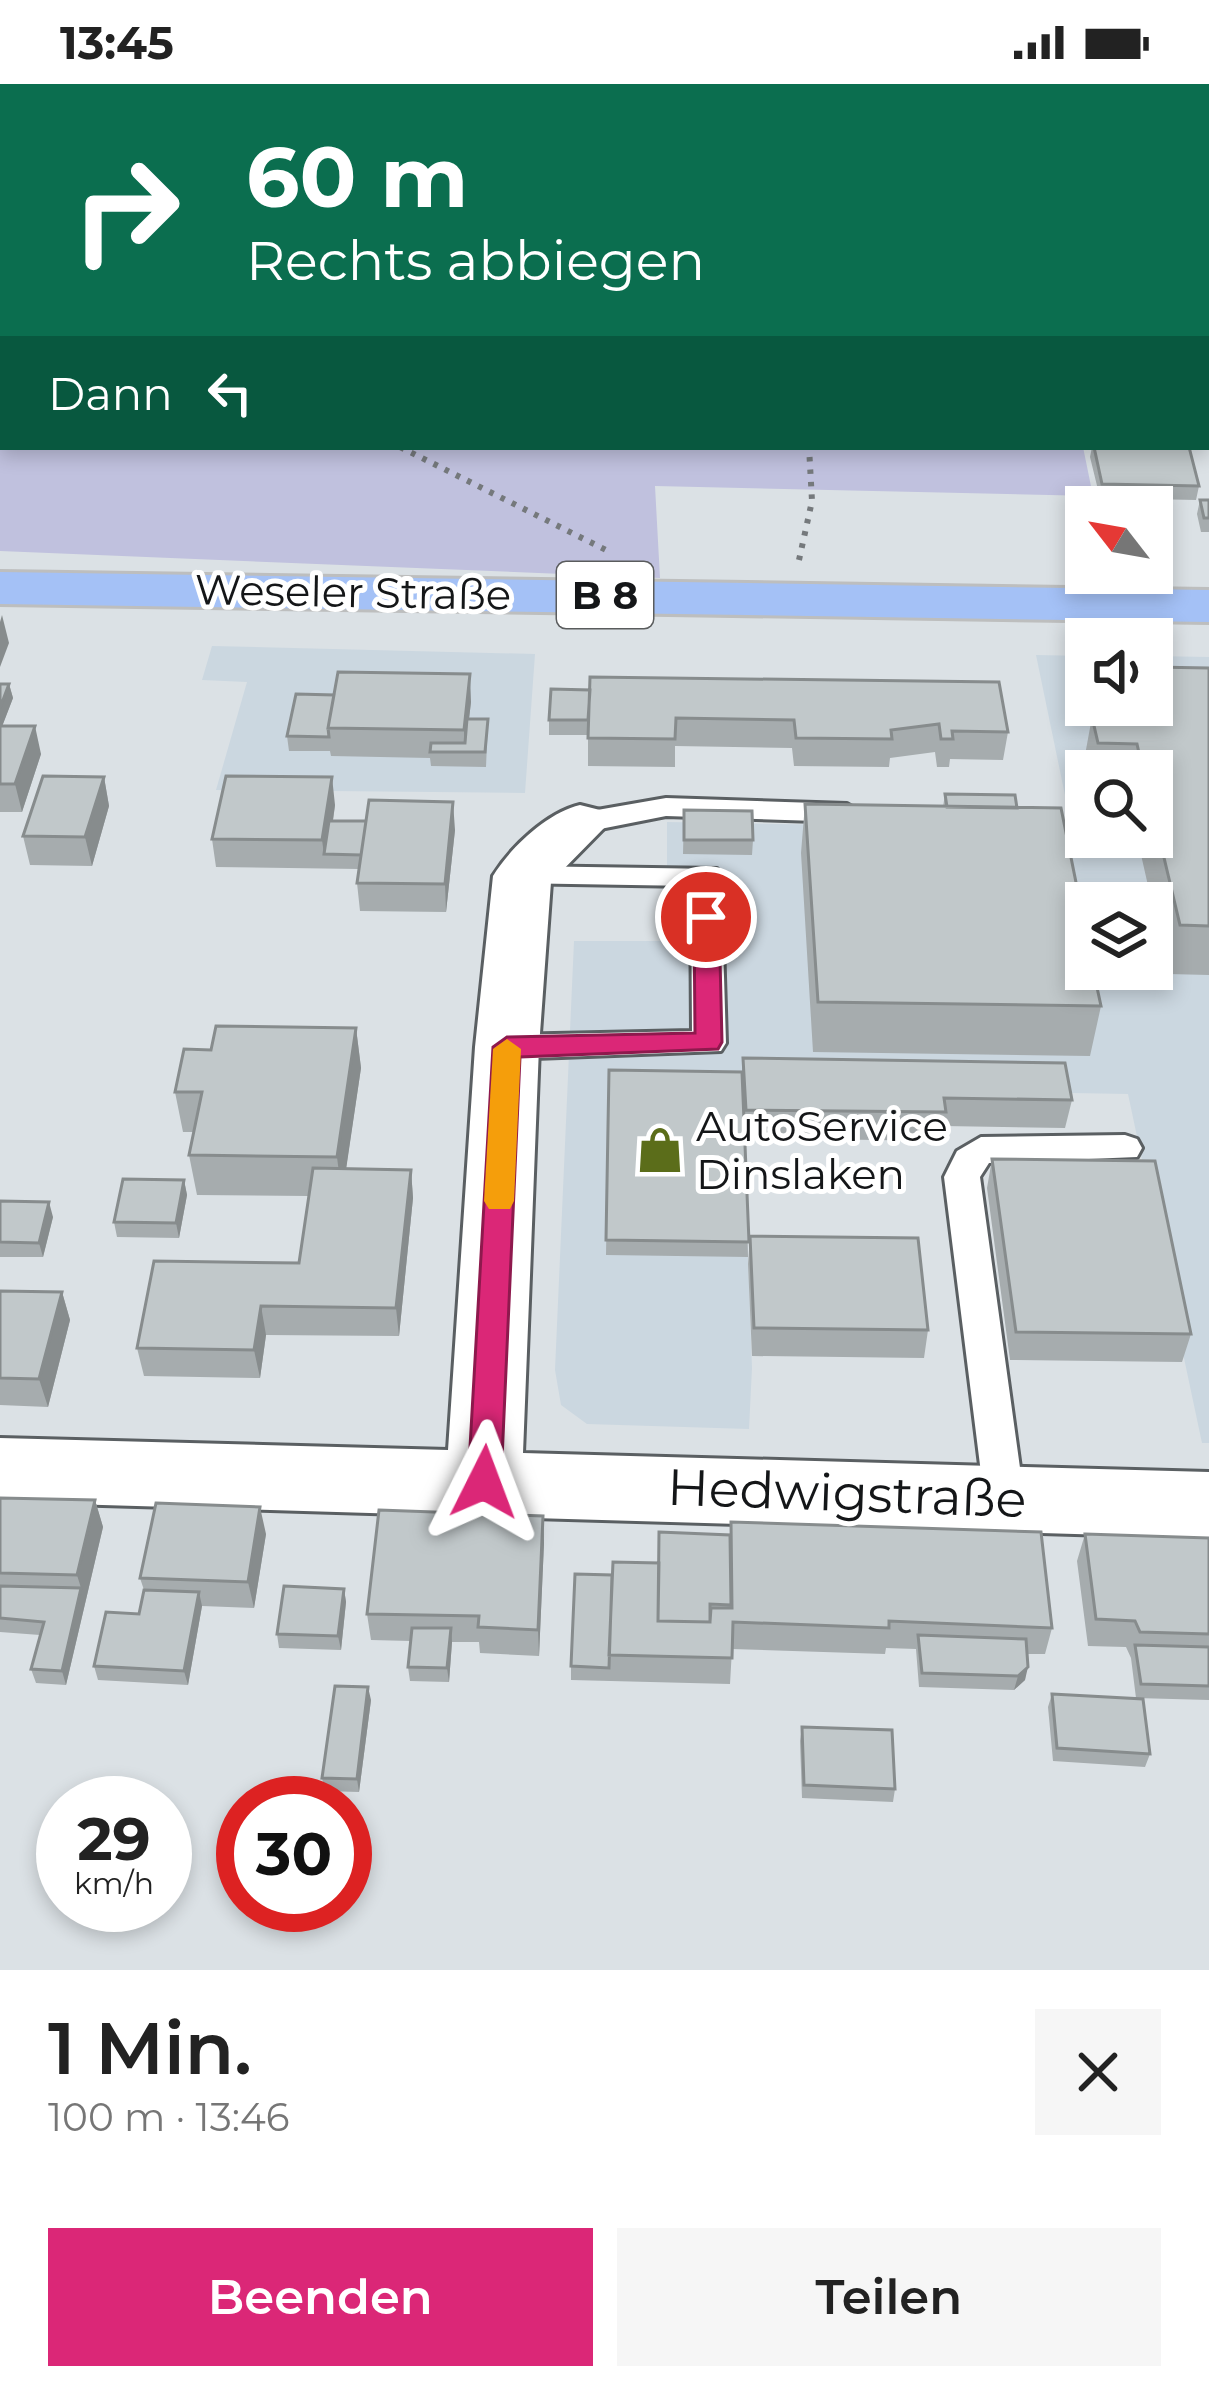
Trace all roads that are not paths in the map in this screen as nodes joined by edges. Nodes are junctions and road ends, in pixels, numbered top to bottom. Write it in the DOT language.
graph roads {
  1 [pos="0,588"];
  2 [pos="1209,606"];
  3 [pos="874,814"];
  4 [pos="580,824"];
  5 [pos="522,875"];
  6 [pos="507,1047"];
  7 [pos="1125,1148"];
  8 [pos="0,1470"];
  9 [pos="484,1482"];
  10 [pos="1004,1497"];
  11 [pos="1209,1505"];
  1 -- 2 [label="main road, Weseler Straße / B 8"];
  3 -- 4 [label="lane"];
  4 -- 5 [label="street"];
  5 -- 6 [label="street"];
  5 -- 6 [label="lane"];
  6 -- 9 [label="street"];
  7 -- 10 [label="lane"];
  8 -- 9 [label="street, Hedwigstraße"];
  9 -- 10 [label="street, Hedwigstraße"];
  10 -- 11 [label="street, Hedwigstraße"];
}
